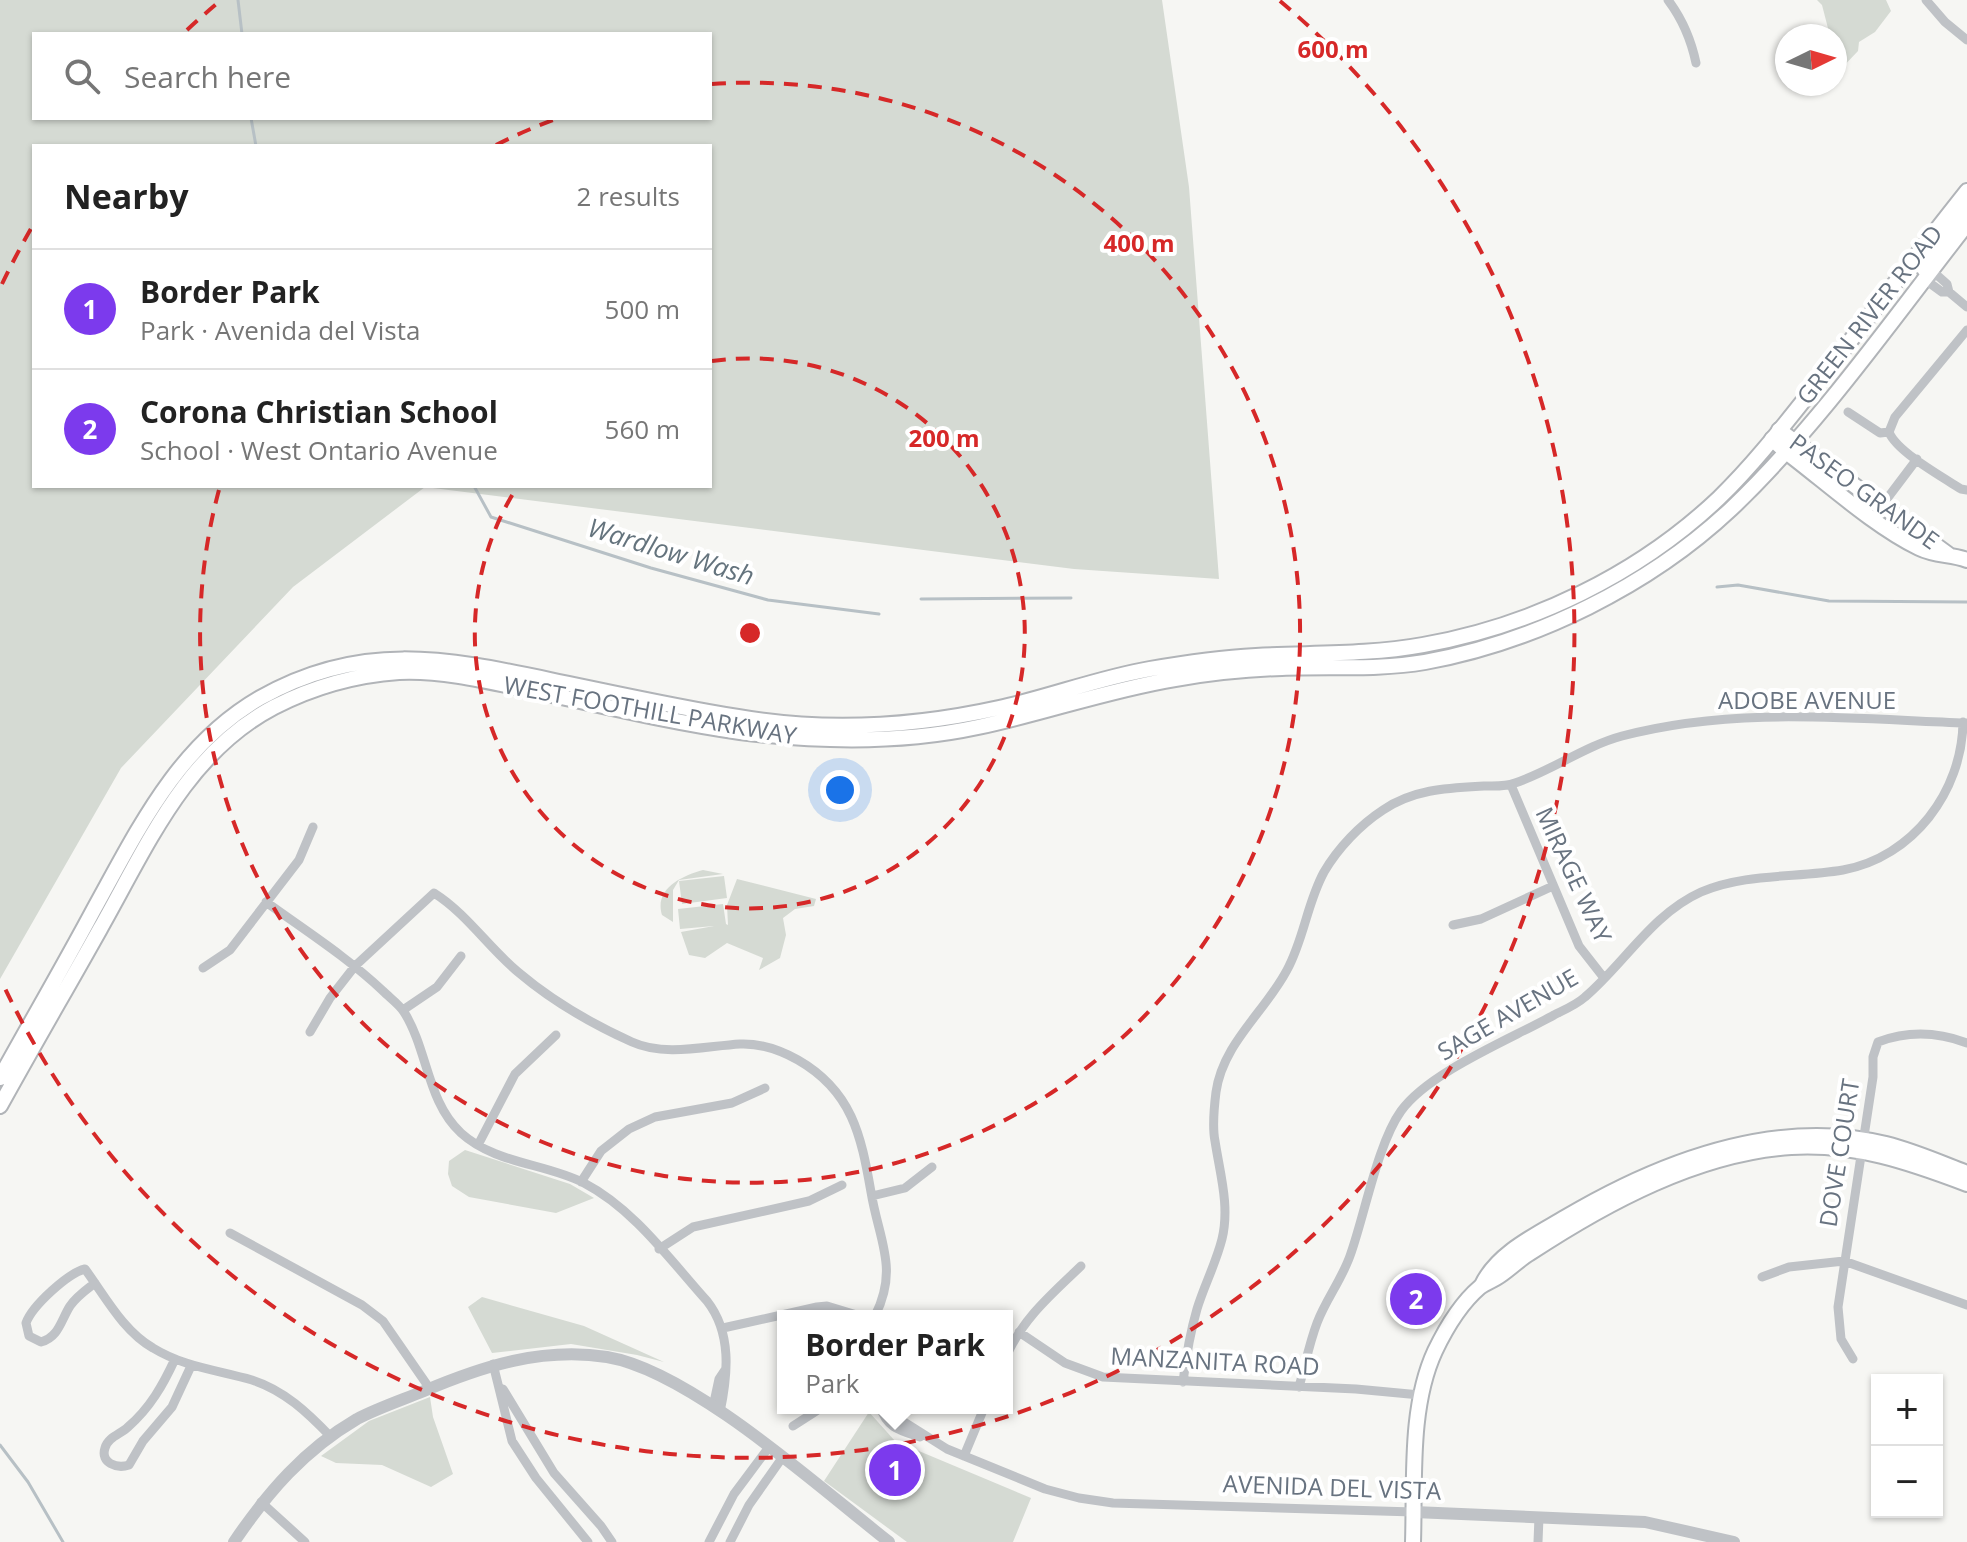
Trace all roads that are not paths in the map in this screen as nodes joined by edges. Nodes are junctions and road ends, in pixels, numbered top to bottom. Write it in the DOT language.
graph roads {
  1 [pos="1668,0"];
  2 [pos="1926,0"];
  3 [pos="1967,40"];
  4 [pos="1696,63"];
  5 [pos="1967,191"];
  6 [pos="1967,206"];
  7 [pos="1967,224"];
  8 [pos="1928,274"];
  9 [pos="1949,292"];
  10 [pos="1967,307"];
  11 [pos="1967,330"];
  12 [pos="1848,412"];
  13 [pos="1889,432"];
  14 [pos="1776,435"];
  15 [pos="1791,448"];
  16 [pos="1917,459"];
  17 [pos="1965,479"];
  18 [pos="1964,489"];
  19 [pos="1883,504"];
  20 [pos="1949,555"];
  21 [pos="1967,560"];
  22 [pos="1965,722"];
  23 [pos="1511,785"];
  24 [pos="313,827"];
  25 [pos="1553,886"];
  26 [pos="266,902"];
  27 [pos="1453,925"];
  28 [pos="461,956"];
  29 [pos="355,966"];
  30 [pos="203,968"];
  31 [pos="1604,978"];
  32 [pos="403,1010"];
  33 [pos="310,1032"];
  34 [pos="556,1035"];
  35 [pos="1967,1043"];
  36 [pos="1,1076"];
  37 [pos="765,1088"];
  38 [pos="0,1092"];
  39 [pos="0,1106"];
  40 [pos="478,1145"];
  41 [pos="1862,1147"];
  42 [pos="932,1167"];
  43 [pos="1967,1173"];
  44 [pos="581,1182"];
  45 [pos="1967,1184"];
  46 [pos="842,1185"];
  47 [pos="872,1196"];
  48 [pos="230,1233"];
  49 [pos="659,1249"];
  50 [pos="1844,1261"];
  51 [pos="1081,1266"];
  52 [pos="1762,1277"];
  53 [pos="95,1283"];
  54 [pos="1967,1305"];
  55 [pos="804,1310"];
  56 [pos="840,1310"];
  57 [pos="878,1310"];
  58 [pos="777,1316"];
  59 [pos="723,1328"];
  60 [pos="1019,1332"];
  61 [pos="1013,1344"];
  62 [pos="175,1359"];
  63 [pos="1853,1359"];
  64 [pos="493,1364"];
  65 [pos="191,1366"];
  66 [pos="499,1381"];
  67 [pos="1183,1382"];
  68 [pos="1299,1387"];
  69 [pos="430,1389"];
  70 [pos="1420,1395"];
  71 [pos="716,1410"];
  72 [pos="812,1414"];
  73 [pos="883,1414"];
  74 [pos="982,1414"];
  75 [pos="793,1426"];
  76 [pos="331,1437"];
  77 [pos="769,1447"];
  78 [pos="964,1456"];
  79 [pos="782,1458"];
  80 [pos="261,1502"];
  81 [pos="1414,1512"];
  82 [pos="1539,1517"];
  83 [pos="304,1541"];
  84 [pos="234,1542"];
  85 [pos="319,1542"];
  86 [pos="588,1542"];
  87 [pos="612,1542"];
  88 [pos="709,1542"];
  89 [pos="730,1542"];
  90 [pos="889,1542"];
  91 [pos="1413,1542"];
  92 [pos="1538,1542"];
  93 [pos="1734,1542"];
  1 -- 4 [label="street"];
  2 -- 3 [label="street"];
  5 -- 14 [label="main road, GREEN RIVER ROAD"];
  6 -- 8 [label="main road"];
  7 -- 8 [label="main road, GREEN RIVER ROAD"];
  8 -- 15 [label="main road, GREEN RIVER ROAD"];
  9 -- 10 [label="street"];
  11 -- 13 [label="street"];
  12 -- 13 [label="street"];
  13 -- 16 [label="street"];
  14 -- 15 [label="main road, PASEO GRANDE"];
  14 -- 36 [label="main road, WEST FOOTHILL PARKWAY"];
  15 -- 19 [label="main road, PASEO GRANDE"];
  15 -- 20 [label="main road, PASEO GRANDE"];
  15 -- 39 [label="main road, WEST FOOTHILL PARKWAY"];
  16 -- 18 [label="street"];
  16 -- 19 [label="street"];
  17 -- 18 [label="street"];
  19 -- 20 [label="main road, PASEO GRANDE"];
  20 -- 21 [label="main road, PASEO GRANDE"];
  22 -- 23 [label="street, ADOBE AVENUE"];
  22 -- 31 [label="street, SAGE AVENUE"];
  23 -- 25 [label="street, MIRAGE WAY"];
  23 -- 67 [label="street, ADOBE AVENUE"];
  24 -- 26 [label="street"];
  25 -- 27 [label="street"];
  25 -- 31 [label="street, MIRAGE WAY"];
  26 -- 29 [label="street"];
  26 -- 30 [label="street"];
  28 -- 32 [label="street"];
  29 -- 32 [label="street"];
  29 -- 33 [label="street"];
  29 -- 47 [label="street"];
  31 -- 68 [label="street, SAGE AVENUE"];
  32 -- 40 [label="street"];
  34 -- 40 [label="street"];
  35 -- 41 [label="street, DOVE COURT"];
  36 -- 38 [label="main road"];
  37 -- 44 [label="street"];
  40 -- 44 [label="street"];
  41 -- 43 [label="main road"];
  41 -- 45 [label="main road"];
  41 -- 50 [label="street, DOVE COURT"];
  41 -- 70 [label="main road"];
  42 -- 47 [label="street"];
  44 -- 49 [label="street"];
  46 -- 49 [label="street"];
  47 -- 57 [label="street"];
  48 -- 69 [label="street"];
  49 -- 59 [label="street"];
  50 -- 52 [label="street"];
  50 -- 54 [label="street"];
  50 -- 63 [label="street, DOVE COURT"];
  51 -- 60 [label="street"];
  53 -- 53 [label="street"];
  53 -- 62 [label="street"];
  55 -- 56 [label="street"];
  58 -- 59 [label="street"];
  59 -- 71 [label="street"];
  60 -- 61 [label="street"];
  60 -- 67 [label="street, MANZANITA ROAD"];
  62 -- 65 [label="street"];
  62 -- 65 [label="street"];
  64 -- 66 [label="street"];
  64 -- 69 [label="street"];
  64 -- 71 [label="street"];
  65 -- 76 [label="street"];
  66 -- 86 [label="street"];
  66 -- 87 [label="street"];
  67 -- 68 [label="street, MANZANITA ROAD"];
  68 -- 70 [label="street, MANZANITA ROAD"];
  69 -- 76 [label="street"];
  70 -- 81 [label="main road"];
  71 -- 77 [label="street"];
  72 -- 75 [label="street"];
  73 -- 78 [label="street, AVENIDA DEL VISTA"];
  74 -- 78 [label="street"];
  76 -- 80 [label="street"];
  77 -- 79 [label="street"];
  77 -- 88 [label="street"];
  78 -- 81 [label="street, AVENIDA DEL VISTA"];
  79 -- 89 [label="street"];
  79 -- 90 [label="street"];
  80 -- 83 [label="street"];
  80 -- 84 [label="street"];
  81 -- 82 [label="street, AVENIDA DEL VISTA"];
  81 -- 91 [label="main road"];
  82 -- 92 [label="street"];
  82 -- 93 [label="street, AVENIDA DEL VISTA"];
  83 -- 85 [label="street"];
}
